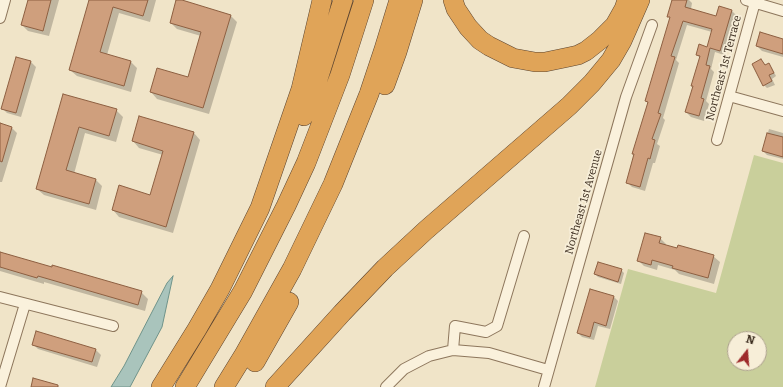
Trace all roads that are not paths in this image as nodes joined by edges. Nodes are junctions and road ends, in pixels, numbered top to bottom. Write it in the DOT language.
graph roads {
  1 [pos="5,0"];
  2 [pos="322,0"];
  3 [pos="343,0"];
  4 [pos="364,0"];
  5 [pos="378,0"];
  6 [pos="399,0"];
  7 [pos="413,0"];
  8 [pos="453,0"];
  9 [pos="627,0"];
  10 [pos="640,0"];
  11 [pos="750,1"];
  12 [pos="783,11"];
  13 [pos="0,18"];
  14 [pos="652,25"];
  15 [pos="729,96"];
  16 [pos="783,112"];
  17 [pos="717,140"];
  18 [pos="260,208"];
  19 [pos="524,236"];
  20 [pos="0,297"];
  21 [pos="25,304"];
  22 [pos="113,326"];
  23 [pos="453,350"];
  24 [pos="548,370"];
  25 [pos="0,387"];
  26 [pos="161,387"];
  27 [pos="185,387"];
  28 [pos="200,387"];
  29 [pos="224,387"];
  30 [pos="240,387"];
  31 [pos="275,387"];
  32 [pos="386,387"];
  33 [pos="544,387"];
  1 -- 13 [label="street"];
  2 -- 18 [label="highway"];
  3 -- 18 [label="highway"];
  4 -- 27 [label="highway"];
  5 -- 28 [label="highway"];
  6 -- 29 [label="highway"];
  7 -- 30 [label="highway"];
  8 -- 9 [label="highway"];
  10 -- 31 [label="highway"];
  11 -- 12 [label="street"];
  11 -- 15 [label="street, Northeast 1st Terrace"];
  14 -- 24 [label="street, Northeast 1st Avenue"];
  15 -- 16 [label="street"];
  15 -- 17 [label="street, Northeast 1st Terrace"];
  18 -- 26 [label="highway"];
  19 -- 23 [label="street"];
  20 -- 21 [label="street"];
  21 -- 22 [label="street"];
  21 -- 25 [label="street"];
  23 -- 24 [label="street"];
  23 -- 32 [label="street"];
  24 -- 33 [label="street, Northeast 1st Avenue"];
}
